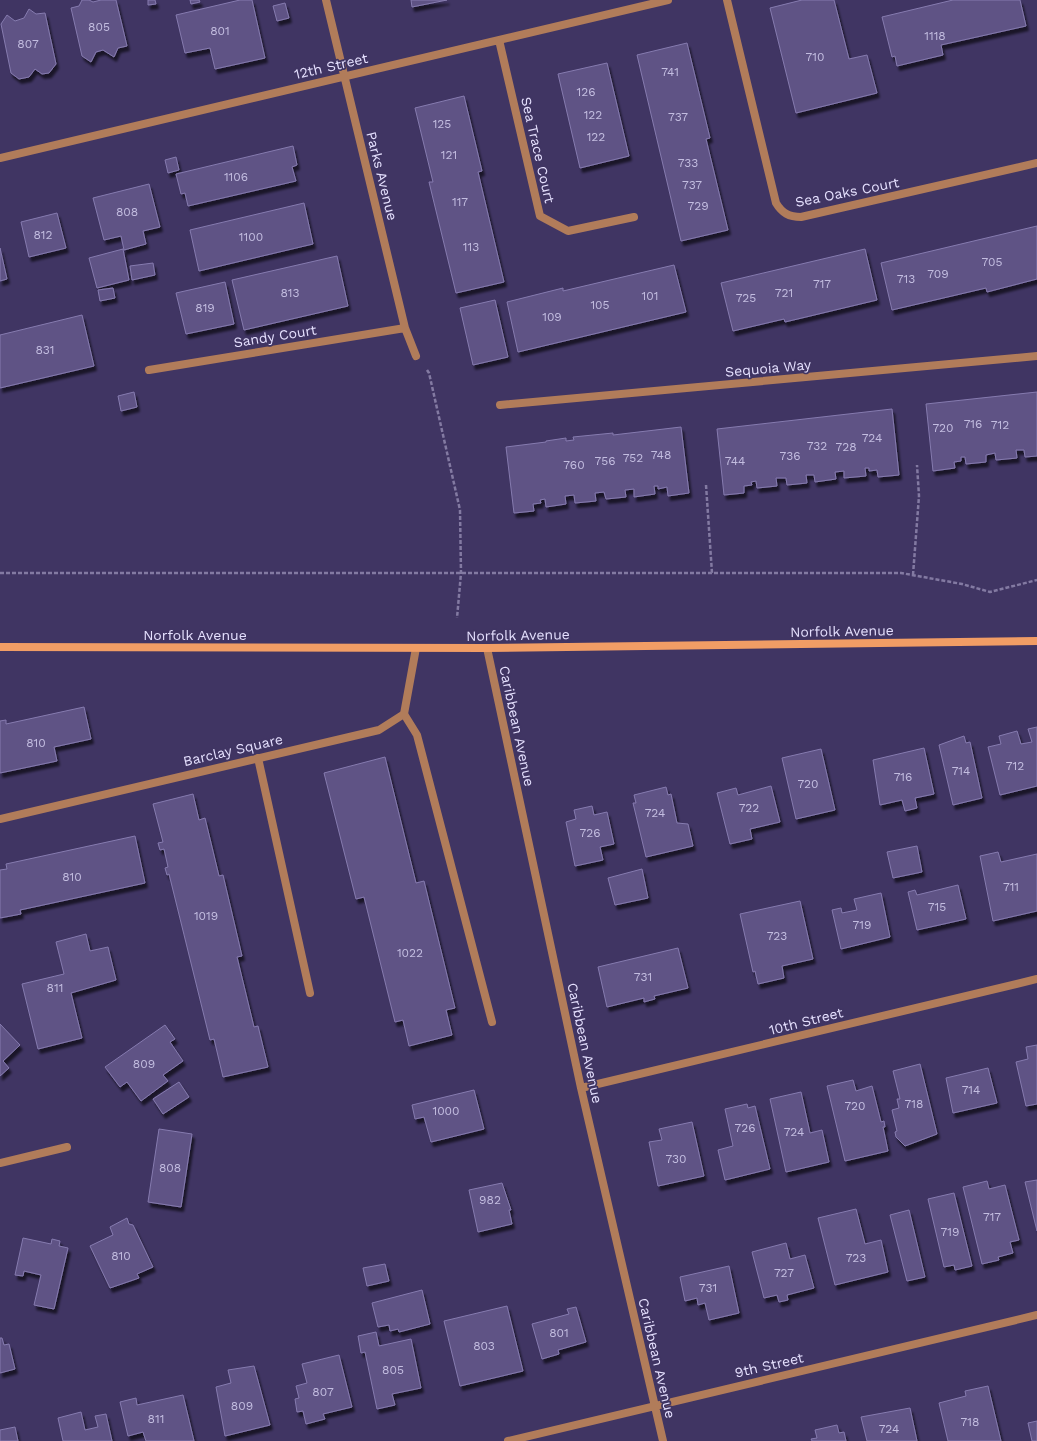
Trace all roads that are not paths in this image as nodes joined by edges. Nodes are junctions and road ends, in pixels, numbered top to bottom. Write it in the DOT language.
graph roads {
  1 [pos="326,0"];
  2 [pos="668,0"];
  3 [pos="727,0"];
  4 [pos="499,40"];
  5 [pos="344,76"];
  6 [pos="0,158"];
  7 [pos="1037,163"];
  8 [pos="634,218"];
  9 [pos="405,328"];
  10 [pos="416,356"];
  11 [pos="1037,356"];
  12 [pos="149,370"];
  13 [pos="500,405"];
  14 [pos="1037,641"];
  15 [pos="0,647"];
  16 [pos="416,648"];
  17 [pos="487,648"];
  18 [pos="404,714"];
  19 [pos="258,758"];
  20 [pos="0,819"];
  21 [pos="1037,979"];
  22 [pos="310,993"];
  23 [pos="492,1022"];
  24 [pos="581,1088"];
  25 [pos="67,1147"];
  26 [pos="0,1163"];
  27 [pos="1037,1315"];
  28 [pos="654,1406"];
  29 [pos="508,1441"];
  30 [pos="663,1441"];
  1 -- 5 [label="street, Parks Avenue"];
  2 -- 4 [label="street, 12th Street"];
  3 -- 7 [label="street, Sea Oaks Court"];
  4 -- 5 [label="street, 12th Street"];
  4 -- 8 [label="street, Sea Trace Court"];
  5 -- 6 [label="street, 12th Street"];
  5 -- 9 [label="street, Parks Avenue"];
  9 -- 10 [label="street, Parks Avenue"];
  9 -- 12 [label="street, Sandy Court"];
  11 -- 13 [label="street, Sequoia Way"];
  14 -- 17 [label="main road, Norfolk Avenue"];
  15 -- 16 [label="main road, Norfolk Avenue"];
  16 -- 17 [label="main road, Norfolk Avenue"];
  16 -- 18 [label="street"];
  17 -- 24 [label="street, Caribbean Avenue"];
  18 -- 19 [label="street, Barclay Square"];
  18 -- 23 [label="street"];
  19 -- 20 [label="street, Barclay Square"];
  19 -- 22 [label="street"];
  21 -- 24 [label="street, 10th Street"];
  24 -- 28 [label="street, Caribbean Avenue"];
  25 -- 26 [label="street"];
  27 -- 28 [label="street, 9th Street"];
  28 -- 29 [label="street, 9th Street"];
  28 -- 30 [label="street, Caribbean Avenue"];
}
